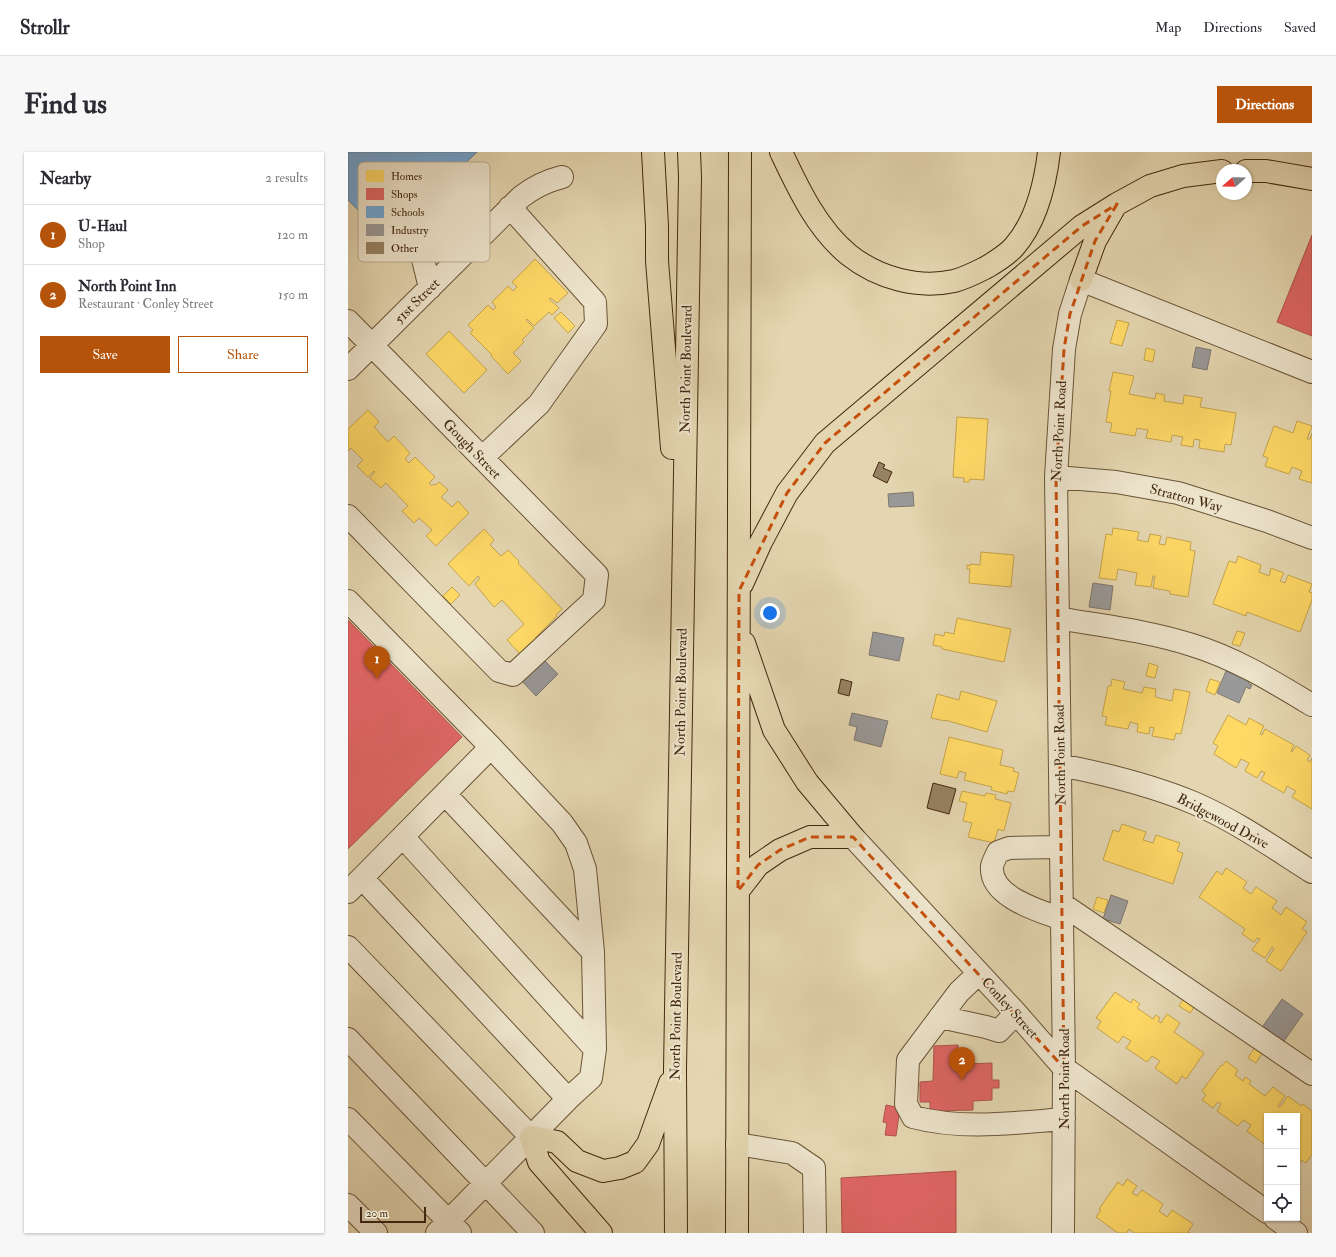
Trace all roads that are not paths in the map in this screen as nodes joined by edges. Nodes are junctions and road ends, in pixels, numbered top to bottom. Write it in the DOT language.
graph roads {
  1 [pos="654,152"];
  2 [pos="689,152"];
  3 [pos="740,152"];
  4 [pos="781,152"];
  5 [pos="1049,152"];
  6 [pos="1252,171"];
  7 [pos="1216,172"];
  8 [pos="562,177"];
  9 [pos="1312,179"];
  10 [pos="1117,204"];
  11 [pos="510,207"];
  12 [pos="490,227"];
  13 [pos="424,262"];
  14 [pos="456,262"];
  15 [pos="1081,280"];
  16 [pos="430,288"];
  17 [pos="348,322"];
  18 [pos="372,346"];
  19 [pos="348,369"];
  20 [pos="1312,372"];
  21 [pos="482,458"];
  22 [pos="1056,477"];
  23 [pos="348,516"];
  24 [pos="1312,538"];
  25 [pos="682,586"];
  26 [pos="738,591"];
  27 [pos="348,601"];
  28 [pos="1058,618"];
  29 [pos="738,626"];
  30 [pos="1312,705"];
  31 [pos="491,747"];
  32 [pos="1060,765"];
  33 [pos="445,794"];
  34 [pos="404,837"];
  35 [pos="853,837"];
  36 [pos="1060,847"];
  37 [pos="1312,872"];
  38 [pos="355,885"];
  39 [pos="738,891"];
  40 [pos="1062,912"];
  41 [pos="348,947"];
  42 [pos="593,952"];
  43 [pos="979,973"];
  44 [pos="1016,1013"];
  45 [pos="940,1017"];
  46 [pos="348,1039"];
  47 [pos="595,1049"];
  48 [pos="1064,1068"];
  49 [pos="1307,1068"];
  50 [pos="675,1070"];
  51 [pos="568,1099"];
  52 [pos="1064,1118"];
  53 [pos="348,1119"];
  54 [pos="531,1137"];
  55 [pos="737,1144"];
  56 [pos="486,1183"];
  57 [pos="348,1205"];
  58 [pos="1264,1210"];
  59 [pos="1279,1221"];
  60 [pos="448,1229"];
  61 [pos="376,1233"];
  62 [pos="533,1233"];
  63 [pos="601,1233"];
  64 [pos="676,1233"];
  65 [pos="737,1233"];
  66 [pos="815,1233"];
  67 [pos="1063,1233"];
  68 [pos="1296,1233"];
  1 -- 25 [label="main road"];
  2 -- 25 [label="main road, North Point Boulevard"];
  3 -- 26 [label="main road"];
  4 -- 5 [label="main road"];
  6 -- 9 [label="main road"];
  7 -- 10 [label="main road"];
  8 -- 11 [label="street, 51st Street"];
  10 -- 15 [label="main road"];
  10 -- 26 [label="main road"];
  11 -- 12 [label="street, 51st Street"];
  11 -- 21 [label="street"];
  13 -- 16 [label="street"];
  14 -- 16 [label="street, 51st Street"];
  15 -- 20 [label="street"];
  15 -- 22 [label="street, North Point Road"];
  16 -- 18 [label="street, 51st Street"];
  17 -- 18 [label="street, Gough Street"];
  18 -- 19 [label="street, 51st Street"];
  18 -- 21 [label="street, Gough Street"];
  21 -- 23 [label="street, Gough Street"];
  22 -- 24 [label="street, Stratton Way"];
  22 -- 28 [label="street, North Point Road"];
  25 -- 50 [label="main road, North Point Boulevard"];
  26 -- 29 [label="main road"];
  27 -- 31 [label="street"];
  28 -- 30 [label="street"];
  28 -- 32 [label="street, North Point Road"];
  29 -- 35 [label="main road"];
  29 -- 39 [label="main road"];
  31 -- 33 [label="street"];
  31 -- 42 [label="street"];
  32 -- 36 [label="street, North Point Road"];
  32 -- 37 [label="street, Bridgewood Drive"];
  33 -- 34 [label="street"];
  33 -- 42 [label="street"];
  34 -- 38 [label="street"];
  34 -- 47 [label="street"];
  35 -- 39 [label="main road"];
  35 -- 43 [label="street, Conley Street"];
  36 -- 40 [label="street, North Point Road"];
  36 -- 40 [label="street"];
  38 -- 51 [label="street"];
  39 -- 55 [label="main road"];
  40 -- 48 [label="street, North Point Road"];
  40 -- 49 [label="street"];
  41 -- 54 [label="street"];
  42 -- 47 [label="street"];
  43 -- 44 [label="street, Conley Street"];
  43 -- 45 [label="street"];
  44 -- 45 [label="street"];
  44 -- 48 [label="street, Conley Street"];
  45 -- 52 [label="street"];
  46 -- 56 [label="street"];
  47 -- 51 [label="street"];
  48 -- 52 [label="street, North Point Road"];
  48 -- 58 [label="street, Conley Street"];
  50 -- 54 [label="main road"];
  50 -- 64 [label="main road, North Point Boulevard"];
  51 -- 54 [label="street"];
  52 -- 67 [label="street, North Point Road"];
  53 -- 60 [label="street"];
  54 -- 56 [label="street"];
  54 -- 63 [label="main road"];
  55 -- 65 [label="main road"];
  55 -- 66 [label="street"];
  56 -- 60 [label="street"];
  56 -- 62 [label="street"];
  57 -- 61 [label="street"];
  59 -- 68 [label="street"];
}
